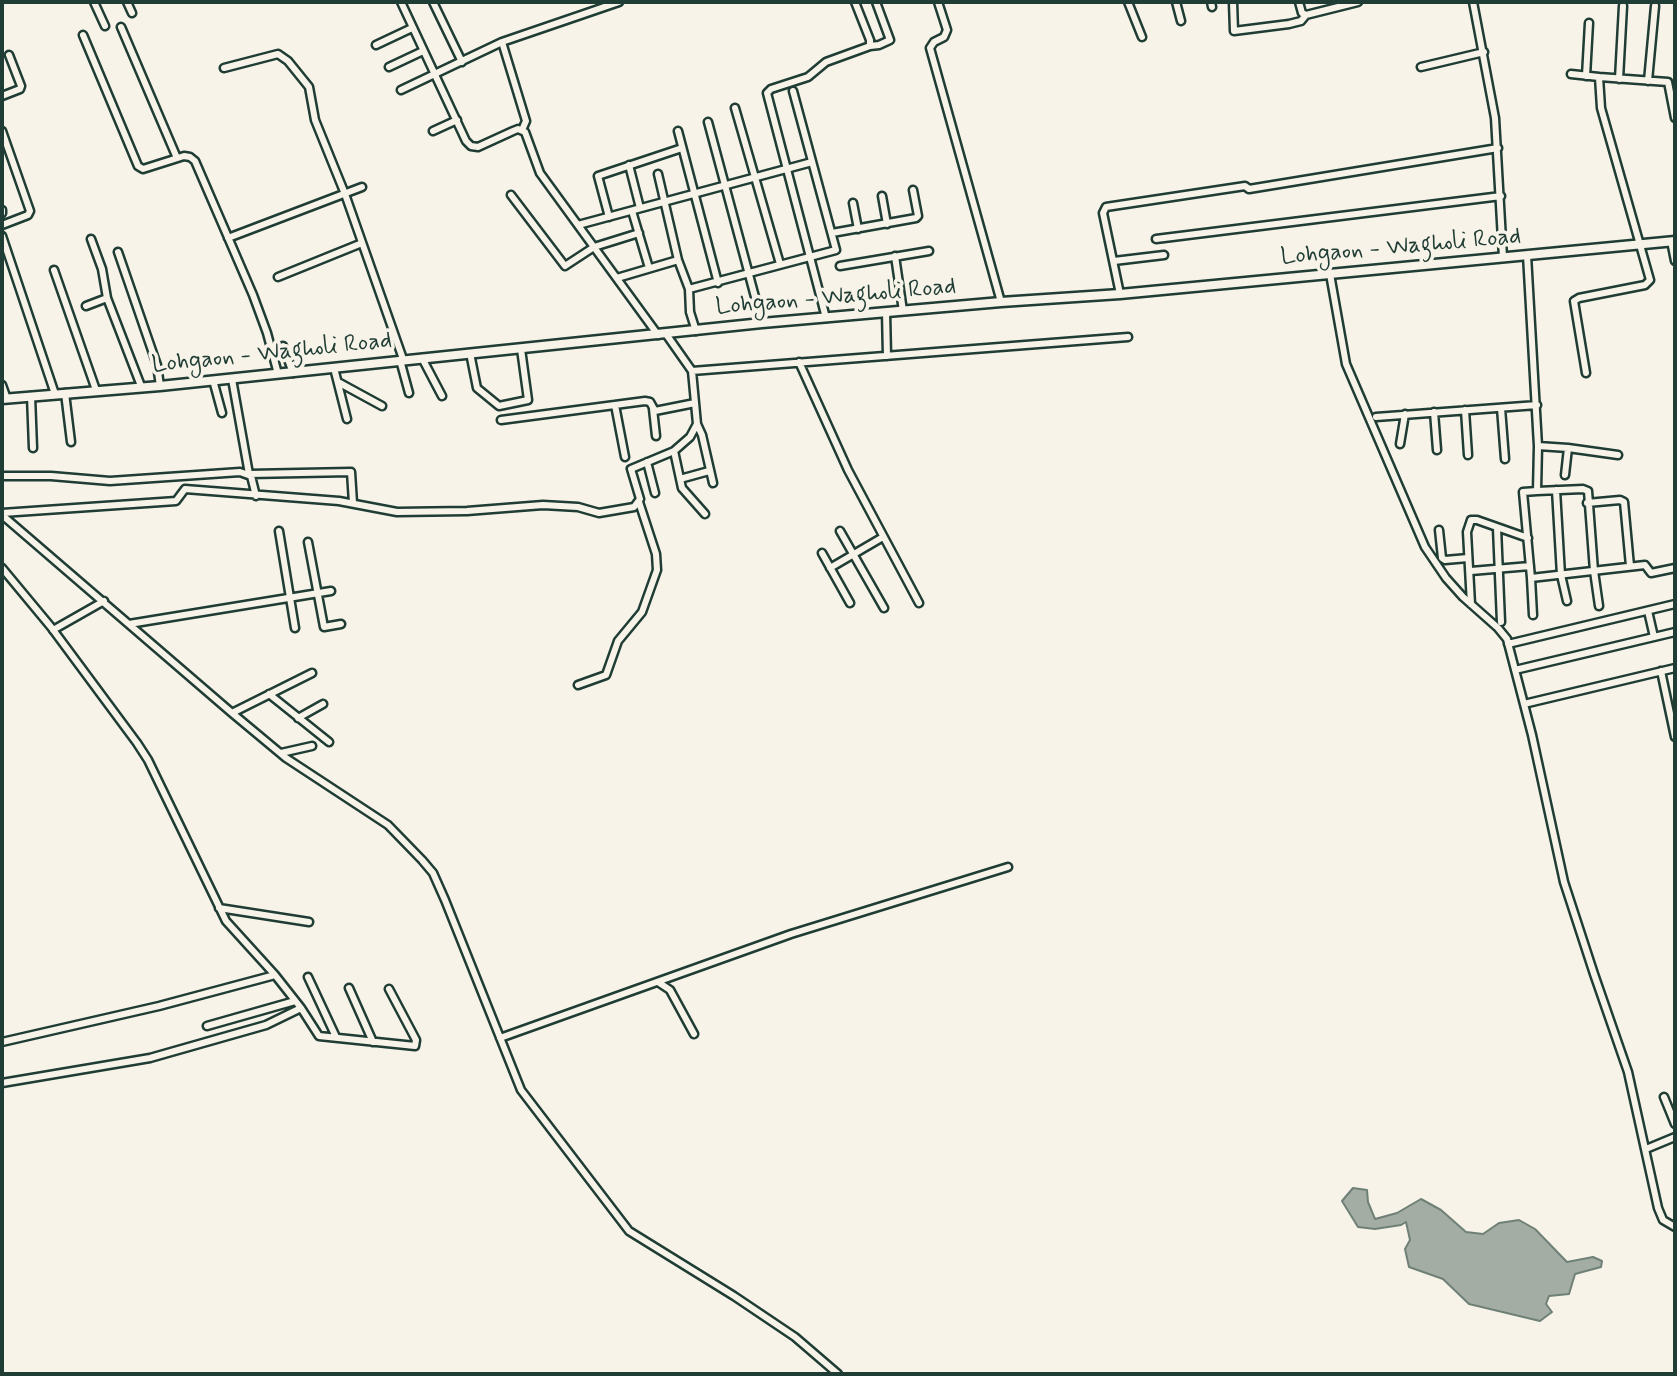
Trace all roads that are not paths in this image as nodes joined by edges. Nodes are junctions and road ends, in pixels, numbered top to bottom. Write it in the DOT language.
graph roads {
  1 [pos="94,2"];
  2 [pos="127,2"];
  3 [pos="401,2"];
  4 [pos="433,2"];
  5 [pos="619,2"];
  6 [pos="855,2"];
  7 [pos="876,2"];
  8 [pos="938,2"];
  9 [pos="1128,2"];
  10 [pos="1176,2"];
  11 [pos="1233,2"];
  12 [pos="1299,2"];
  13 [pos="1358,2"];
  14 [pos="1473,2"];
  15 [pos="1623,6"];
  16 [pos="1655,6"];
  17 [pos="132,13"];
  18 [pos="1306,15"];
  19 [pos="1181,21"];
  20 [pos="1589,23"];
  21 [pos="104,26"];
  22 [pos="121,27"];
  23 [pos="412,28"];
  24 [pos="83,35"];
  25 [pos="1142,37"];
  26 [pos="502,42"];
  27 [pos="376,45"];
  28 [pos="870,46"];
  29 [pos="423,51"];
  30 [pos="1484,52"];
  31 [pos="9,55"];
  32 [pos="462,62"];
  33 [pos="389,67"];
  34 [pos="1421,67"];
  35 [pos="224,68"];
  36 [pos="1571,74"];
  37 [pos="435,75"];
  38 [pos="1586,76"];
  39 [pos="1600,77"];
  40 [pos="1619,79"];
  41 [pos="1648,81"];
  42 [pos="401,90"];
  43 [pos="793,91"];
  44 [pos="2,96"];
  45 [pos="734,108"];
  46 [pos="1675,118"];
  47 [pos="457,120"];
  48 [pos="708,122"];
  49 [pos="523,130"];
  50 [pos="2,131"];
  51 [pos="433,131"];
  52 [pos="678,131"];
  53 [pos="682,148"];
  54 [pos="1499,148"];
  55 [pos="177,158"];
  56 [pos="813,162"];
  57 [pos="629,166"];
  58 [pos="787,169"];
  59 [pos="658,174"];
  60 [pos="756,178"];
  61 [pos="726,186"];
  62 [pos="362,187"];
  63 [pos="913,190"];
  64 [pos="345,194"];
  65 [pos="695,194"];
  66 [pos="511,195"];
  67 [pos="882,196"];
  68 [pos="1501,196"];
  69 [pos="665,202"];
  70 [pos="853,203"];
  71 [pos="640,208"];
  72 [pos="632,211"];
  73 [pos="609,217"];
  74 [pos="887,223"];
  75 [pos="2,225"];
  76 [pos="578,225"];
  77 [pos="858,229"];
  78 [pos="639,233"];
  79 [pos="832,233"];
  80 [pos="2,236"];
  81 [pos="228,238"];
  82 [pos="91,239"];
  83 [pos="1156,239"];
  84 [pos="1673,241"];
  85 [pos="362,243"];
  86 [pos="1639,245"];
  87 [pos="594,247"];
  88 [pos="929,251"];
  89 [pos="118,252"];
  90 [pos="810,255"];
  91 [pos="1164,255"];
  92 [pos="1527,255"];
  93 [pos="895,256"];
  94 [pos="1503,257"];
  95 [pos="678,260"];
  96 [pos="1114,261"];
  97 [pos="1675,261"];
  98 [pos="780,264"];
  99 [pos="839,266"];
  100 [pos="649,268"];
  101 [pos="54,270"];
  102 [pos="747,273"];
  103 [pos="1330,274"];
  104 [pos="278,277"];
  105 [pos="617,278"];
  106 [pos="718,282"];
  107 [pos="690,289"];
  108 [pos="1120,294"];
  109 [pos="107,298"];
  110 [pos="1002,302"];
  111 [pos="86,306"];
  112 [pos="903,311"];
  113 [pos="886,312"];
  114 [pos="826,318"];
  115 [pos="762,324"];
  116 [pos="696,331"];
  117 [pos="662,334"];
  118 [pos="1128,337"];
  119 [pos="283,346"];
  120 [pos="522,349"];
  121 [pos="470,354"];
  122 [pos="887,356"];
  123 [pos="422,358"];
  124 [pos="402,359"];
  125 [pos="799,362"];
  126 [pos="334,368"];
  127 [pos="692,371"];
  128 [pos="293,373"];
  129 [pos="1586,373"];
  130 [pos="278,374"];
  131 [pos="232,379"];
  132 [pos="213,380"];
  133 [pos="337,381"];
  134 [pos="2,385"];
  135 [pos="141,386"];
  136 [pos="160,386"];
  137 [pos="96,390"];
  138 [pos="65,393"];
  139 [pos="409,393"];
  140 [pos="55,394"];
  141 [pos="31,396"];
  142 [pos="442,396"];
  143 [pos="5,399"];
  144 [pos="695,403"];
  145 [pos="615,405"];
  146 [pos="1537,405"];
  147 [pos="382,406"];
  148 [pos="1502,408"];
  149 [pos="653,409"];
  150 [pos="1465,410"];
  151 [pos="1434,412"];
  152 [pos="222,413"];
  153 [pos="1405,414"];
  154 [pos="1376,417"];
  155 [pos="347,419"];
  156 [pos="501,420"];
  157 [pos="697,424"];
  158 [pos="656,436"];
  159 [pos="71,442"];
  160 [pos="1400,444"];
  161 [pos="1538,446"];
  162 [pos="33,447"];
  163 [pos="1568,448"];
  164 [pos="1437,450"];
  165 [pos="674,451"];
  166 [pos="1468,455"];
  167 [pos="1618,455"];
  168 [pos="625,457"];
  169 [pos="1505,459"];
  170 [pos="647,462"];
  171 [pos="709,471"];
  172 [pos="249,474"];
  173 [pos="1565,475"];
  174 [pos="2,477"];
  175 [pos="680,479"];
  176 [pos="713,483"];
  177 [pos="1556,490"];
  178 [pos="1537,491"];
  179 [pos="655,493"];
  180 [pos="256,496"];
  181 [pos="639,502"];
  182 [pos="353,503"];
  183 [pos="1587,503"];
  184 [pos="2,514"];
  185 [pos="705,514"];
  186 [pos="1497,528"];
  187 [pos="1440,530"];
  188 [pos="279,531"];
  189 [pos="840,531"];
  190 [pos="883,537"];
  191 [pos="1528,538"];
  192 [pos="308,542"];
  193 [pos="822,553"];
  194 [pos="854,554"];
  195 [pos="1468,558"];
  196 [pos="1530,566"];
  197 [pos="1630,566"];
  198 [pos="2,568"];
  199 [pos="830,568"];
  200 [pos="1499,568"];
  201 [pos="1675,568"];
  202 [pos="1471,571"];
  203 [pos="1594,571"];
  204 [pos="1561,575"];
  205 [pos="1531,578"];
  206 [pos="331,590"];
  207 [pos="317,592"];
  208 [pos="290,597"];
  209 [pos="104,601"];
  210 [pos="1567,601"];
  211 [pos="850,603"];
  212 [pos="919,603"];
  213 [pos="1471,604"];
  214 [pos="1675,604"];
  215 [pos="1599,606"];
  216 [pos="884,608"];
  217 [pos="1648,611"];
  218 [pos="1533,615"];
  219 [pos="1501,622"];
  220 [pos="129,624"];
  221 [pos="341,624"];
  222 [pos="295,628"];
  223 [pos="53,629"];
  224 [pos="1675,632"];
  225 [pos="1654,637"];
  226 [pos="1508,644"];
  227 [pos="1675,668"];
  228 [pos="1515,670"];
  229 [pos="1661,671"];
  230 [pos="312,673"];
  231 [pos="578,685"];
  232 [pos="269,694"];
  233 [pos="323,704"];
  234 [pos="1524,704"];
  235 [pos="232,713"];
  236 [pos="298,718"];
  237 [pos="1675,737"];
  238 [pos="330,742"];
  239 [pos="312,746"];
  240 [pos="281,753"];
  241 [pos="1008,867"];
  242 [pos="219,908"];
  243 [pos="309,922"];
  244 [pos="275,975"];
  245 [pos="308,977"];
  246 [pos="658,982"];
  247 [pos="349,988"];
  248 [pos="389,989"];
  249 [pos="295,1001"];
  250 [pos="301,1008"];
  251 [pos="207,1026"];
  252 [pos="694,1034"];
  253 [pos="336,1037"];
  254 [pos="500,1038"];
  255 [pos="2,1042"];
  256 [pos="373,1042"];
  257 [pos="2,1083"];
  258 [pos="1664,1097"];
  259 [pos="1675,1125"];
  260 [pos="1675,1137"];
  261 [pos="1646,1149"];
  262 [pos="1675,1227"];
  263 [pos="838,1374"];
  1 -- 21 [label="street"];
  2 -- 17 [label="street"];
  3 -- 23 [label="street"];
  4 -- 32 [label="street"];
  5 -- 26 [label="street"];
  6 -- 28 [label="street"];
  7 -- 28 [label="street"];
  8 -- 110 [label="street"];
  9 -- 25 [label="street"];
  10 -- 19 [label="street"];
  11 -- 18 [label="street"];
  12 -- 18 [label="street"];
  13 -- 18 [label="street"];
  14 -- 30 [label="street"];
  15 -- 40 [label="street"];
  16 -- 41 [label="street"];
  20 -- 38 [label="street"];
  22 -- 55 [label="street"];
  23 -- 27 [label="street"];
  23 -- 29 [label="street"];
  24 -- 55 [label="street"];
  26 -- 32 [label="street"];
  26 -- 49 [label="street"];
  28 -- 58 [label="street"];
  29 -- 33 [label="street"];
  29 -- 37 [label="street"];
  30 -- 34 [label="street"];
  30 -- 54 [label="street"];
  31 -- 44 [label="street"];
  32 -- 37 [label="street"];
  35 -- 64 [label="street"];
  36 -- 38 [label="street"];
  37 -- 42 [label="street"];
  37 -- 47 [label="street"];
  38 -- 39 [label="street"];
  39 -- 40 [label="street"];
  39 -- 86 [label="street"];
  40 -- 41 [label="street"];
  41 -- 46 [label="street"];
  43 -- 56 [label="street"];
  45 -- 60 [label="street"];
  47 -- 49 [label="street"];
  47 -- 51 [label="street"];
  48 -- 61 [label="street"];
  49 -- 76 [label="street"];
  50 -- 75 [label="street"];
  52 -- 53 [label="street"];
  53 -- 57 [label="street"];
  53 -- 65 [label="street"];
  54 -- 68 [label="street"];
  54 -- 96 [label="street"];
  55 -- 81 [label="street"];
  56 -- 58 [label="street"];
  56 -- 79 [label="street"];
  57 -- 71 [label="street"];
  57 -- 73 [label="street"];
  58 -- 60 [label="street"];
  58 -- 90 [label="street"];
  59 -- 69 [label="street"];
  60 -- 61 [label="street"];
  60 -- 98 [label="street"];
  61 -- 65 [label="street"];
  61 -- 102 [label="street"];
  62 -- 64 [label="street"];
  63 -- 74 [label="street"];
  64 -- 81 [label="street"];
  64 -- 85 [label="street"];
  65 -- 69 [label="street"];
  65 -- 106 [label="street"];
  66 -- 87 [label="street"];
  67 -- 74 [label="street"];
  68 -- 83 [label="street"];
  68 -- 94 [label="street"];
  69 -- 71 [label="street"];
  69 -- 95 [label="street"];
  70 -- 77 [label="street"];
  71 -- 72 [label="street"];
  72 -- 73 [label="street"];
  72 -- 78 [label="street"];
  73 -- 76 [label="street"];
  74 -- 77 [label="street"];
  76 -- 87 [label="street"];
  77 -- 79 [label="street"];
  78 -- 87 [label="street"];
  78 -- 100 [label="street"];
  79 -- 90 [label="street"];
  80 -- 140 [label="street"];
  81 -- 130 [label="street"];
  82 -- 109 [label="street"];
  84 -- 86 [label="main road, Lohgaon - Wagholi Road"];
  84 -- 97 [label="street"];
  85 -- 104 [label="street"];
  85 -- 124 [label="street"];
  86 -- 92 [label="main road, Lohgaon - Wagholi Road"];
  86 -- 129 [label="street"];
  87 -- 105 [label="street"];
  88 -- 93 [label="street"];
  89 -- 136 [label="street"];
  90 -- 98 [label="street"];
  90 -- 114 [label="street"];
  91 -- 96 [label="street"];
  92 -- 94 [label="main road, Lohgaon - Wagholi Road"];
  92 -- 146 [label="street"];
  93 -- 99 [label="street"];
  93 -- 112 [label="street"];
  94 -- 103 [label="main road, Lohgaon - Wagholi Road"];
  95 -- 100 [label="street"];
  95 -- 107 [label="street"];
  96 -- 108 [label="street"];
  98 -- 102 [label="street"];
  100 -- 105 [label="street"];
  101 -- 137 [label="street"];
  102 -- 106 [label="street"];
  102 -- 115 [label="street"];
  103 -- 108 [label="main road, Lohgaon - Wagholi Road"];
  103 -- 213 [label="street"];
  105 -- 117 [label="street"];
  106 -- 107 [label="street"];
  107 -- 116 [label="street"];
  108 -- 110 [label="main road, Lohgaon - Wagholi Road"];
  109 -- 111 [label="street"];
  109 -- 135 [label="street"];
  110 -- 112 [label="main road, Lohgaon - Wagholi Road"];
  112 -- 113 [label="main road, Lohgaon - Wagholi Road"];
  113 -- 114 [label="main road, Lohgaon - Wagholi Road"];
  113 -- 122 [label="street"];
  114 -- 115 [label="main road, Lohgaon - Wagholi Road"];
  115 -- 116 [label="main road, Lohgaon - Wagholi Road"];
  116 -- 117 [label="main road, Lohgaon - Wagholi Road"];
  117 -- 120 [label="main road, Lohgaon - Wagholi Road"];
  117 -- 127 [label="street"];
  118 -- 122 [label="street"];
  119 -- 128 [label="street"];
  120 -- 121 [label="main road, Lohgaon - Wagholi Road"];
  120 -- 121 [label="street"];
  121 -- 123 [label="main road, Lohgaon - Wagholi Road"];
  122 -- 125 [label="street"];
  123 -- 124 [label="main road, Lohgaon - Wagholi Road"];
  123 -- 142 [label="street"];
  124 -- 126 [label="main road, Lohgaon - Wagholi Road"];
  124 -- 139 [label="street"];
  125 -- 127 [label="street"];
  125 -- 190 [label="street"];
  126 -- 128 [label="main road, Lohgaon - Wagholi Road"];
  126 -- 133 [label="street"];
  127 -- 144 [label="street"];
  128 -- 130 [label="main road, Lohgaon - Wagholi Road"];
  130 -- 131 [label="main road, Lohgaon - Wagholi Road"];
  131 -- 132 [label="main road, Lohgaon - Wagholi Road"];
  131 -- 172 [label="street"];
  132 -- 136 [label="main road, Lohgaon - Wagholi Road"];
  132 -- 152 [label="street"];
  133 -- 147 [label="street"];
  133 -- 155 [label="street"];
  134 -- 143 [label="street"];
  135 -- 136 [label="main road, Lohgaon - Wagholi Road"];
  135 -- 137 [label="main road, Lohgaon - Wagholi Road"];
  137 -- 138 [label="main road, Lohgaon - Wagholi Road"];
  138 -- 140 [label="main road, Lohgaon - Wagholi Road"];
  138 -- 159 [label="street"];
  140 -- 141 [label="main road, Lohgaon - Wagholi Road"];
  141 -- 143 [label="main road, Lohgaon - Wagholi Road"];
  141 -- 162 [label="street"];
  144 -- 149 [label="street"];
  144 -- 157 [label="street"];
  145 -- 149 [label="street"];
  145 -- 156 [label="street"];
  145 -- 168 [label="street"];
  146 -- 148 [label="street"];
  146 -- 161 [label="street"];
  148 -- 150 [label="street"];
  148 -- 169 [label="street"];
  149 -- 158 [label="street"];
  150 -- 151 [label="street"];
  150 -- 166 [label="street"];
  151 -- 153 [label="street"];
  151 -- 164 [label="street"];
  153 -- 154 [label="street"];
  153 -- 160 [label="street"];
  157 -- 165 [label="street"];
  157 -- 171 [label="street"];
  161 -- 163 [label="street"];
  161 -- 178 [label="street"];
  163 -- 167 [label="street"];
  163 -- 173 [label="street"];
  165 -- 170 [label="street"];
  165 -- 175 [label="street"];
  170 -- 179 [label="street"];
  170 -- 181 [label="street"];
  171 -- 175 [label="street"];
  171 -- 176 [label="street"];
  172 -- 174 [label="street"];
  172 -- 180 [label="street"];
  172 -- 182 [label="street"];
  175 -- 185 [label="street"];
  177 -- 178 [label="street"];
  177 -- 183 [label="street"];
  177 -- 204 [label="street"];
  178 -- 191 [label="street"];
  180 -- 182 [label="street"];
  180 -- 184 [label="street"];
  181 -- 182 [label="street"];
  181 -- 231 [label="street"];
  183 -- 197 [label="street"];
  183 -- 203 [label="street"];
  184 -- 209 [label="street"];
  186 -- 191 [label="street"];
  186 -- 195 [label="street"];
  186 -- 200 [label="street"];
  187 -- 195 [label="street"];
  188 -- 208 [label="street"];
  189 -- 194 [label="street"];
  190 -- 194 [label="street"];
  190 -- 212 [label="street"];
  191 -- 196 [label="street"];
  192 -- 207 [label="street"];
  193 -- 199 [label="street"];
  194 -- 199 [label="street"];
  194 -- 216 [label="street"];
  195 -- 202 [label="street"];
  196 -- 200 [label="street"];
  196 -- 205 [label="street"];
  197 -- 201 [label="street"];
  197 -- 203 [label="street"];
  198 -- 223 [label="street"];
  199 -- 211 [label="street"];
  200 -- 202 [label="street"];
  200 -- 219 [label="street"];
  202 -- 213 [label="street"];
  203 -- 204 [label="street"];
  203 -- 215 [label="street"];
  204 -- 205 [label="street"];
  204 -- 210 [label="street"];
  205 -- 218 [label="street"];
  206 -- 207 [label="street"];
  207 -- 208 [label="street"];
  207 -- 221 [label="street"];
  208 -- 220 [label="street"];
  208 -- 222 [label="street"];
  209 -- 220 [label="street"];
  209 -- 223 [label="street"];
  213 -- 226 [label="street"];
  214 -- 217 [label="street"];
  217 -- 225 [label="street"];
  217 -- 226 [label="street"];
  220 -- 235 [label="street"];
  223 -- 242 [label="street"];
  224 -- 225 [label="street"];
  225 -- 228 [label="street"];
  226 -- 228 [label="street"];
  227 -- 229 [label="street"];
  228 -- 234 [label="street"];
  229 -- 234 [label="street"];
  229 -- 237 [label="street"];
  230 -- 232 [label="street"];
  232 -- 235 [label="street"];
  232 -- 236 [label="street"];
  233 -- 236 [label="street"];
  234 -- 261 [label="street"];
  235 -- 240 [label="street"];
  236 -- 238 [label="street"];
  239 -- 240 [label="street"];
  240 -- 254 [label="street"];
  241 -- 246 [label="street"];
  242 -- 243 [label="street"];
  242 -- 244 [label="street"];
  244 -- 249 [label="street"];
  244 -- 255 [label="street"];
  245 -- 253 [label="street"];
  246 -- 252 [label="street"];
  246 -- 254 [label="street"];
  247 -- 256 [label="street"];
  248 -- 256 [label="street"];
  249 -- 250 [label="street"];
  249 -- 251 [label="street"];
  250 -- 253 [label="street"];
  250 -- 257 [label="street"];
  253 -- 256 [label="street"];
  254 -- 263 [label="street"];
  258 -- 259 [label="street"];
  260 -- 261 [label="street"];
  261 -- 262 [label="street"];
}
